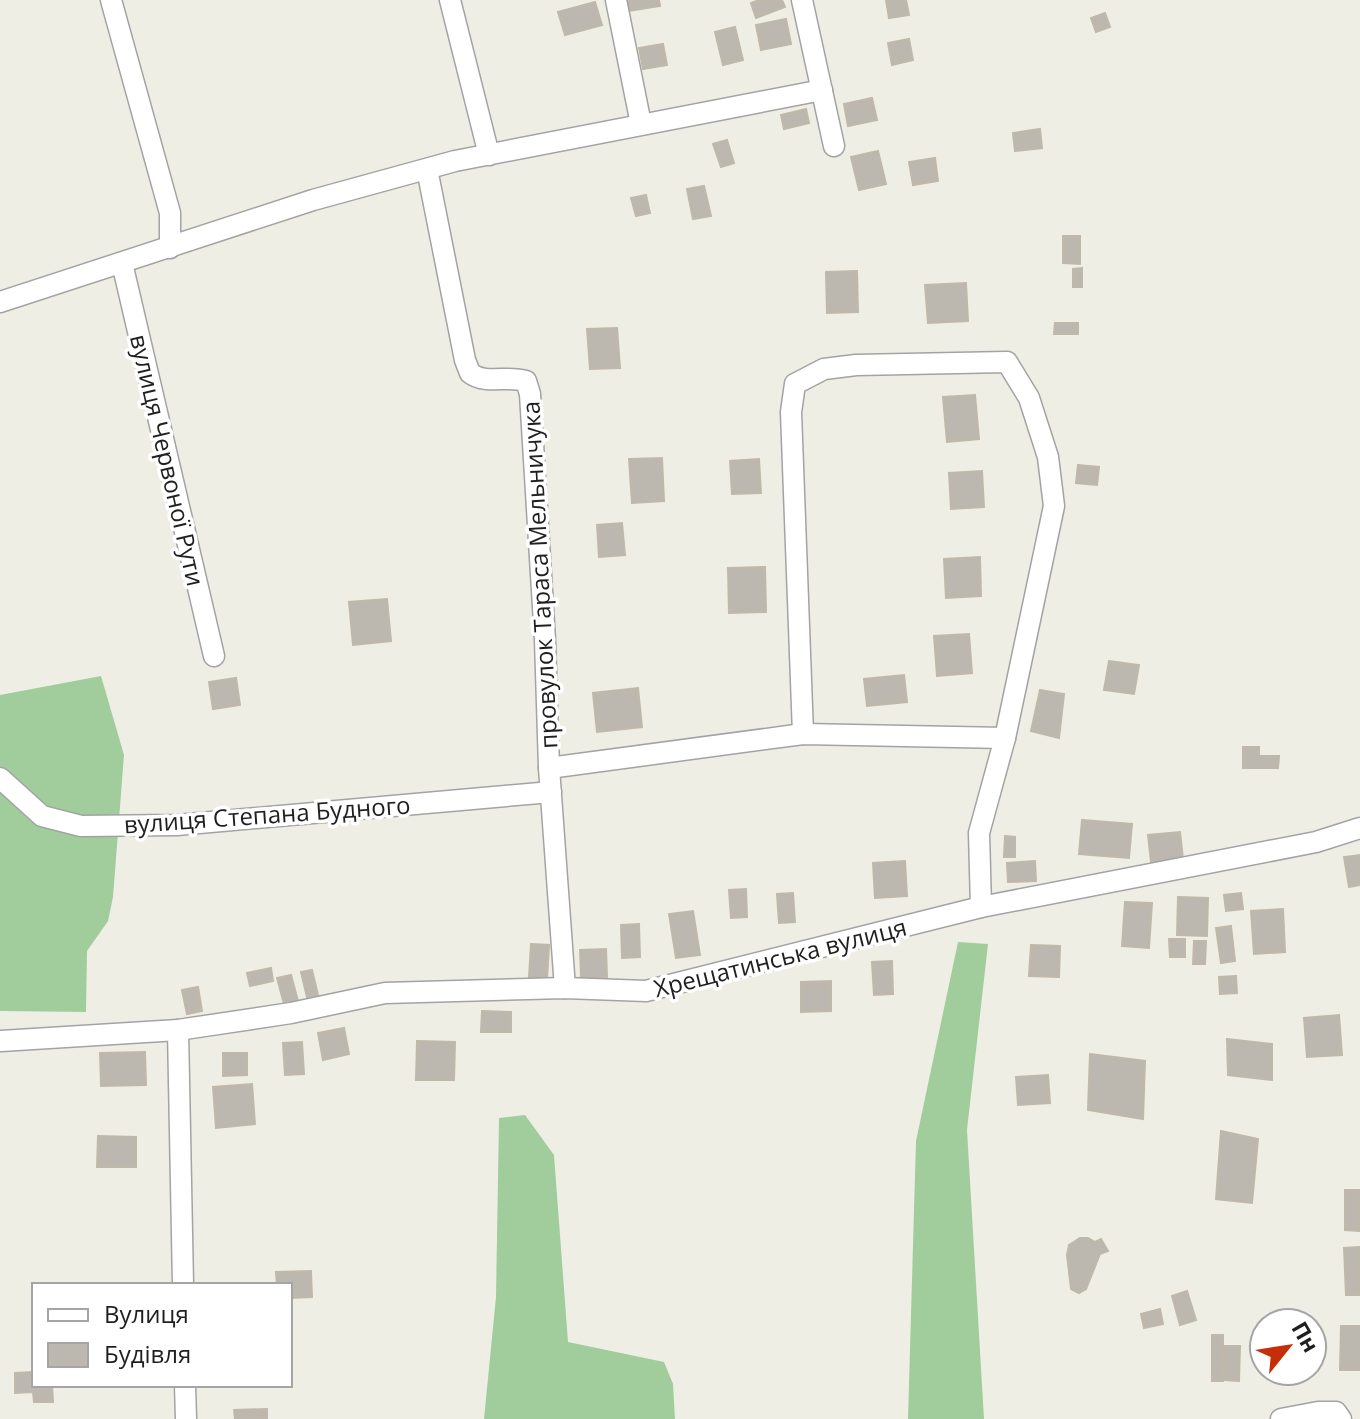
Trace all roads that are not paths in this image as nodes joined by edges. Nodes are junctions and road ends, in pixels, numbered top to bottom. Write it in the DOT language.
graph roads {
  1 [pos="111,0"];
  2 [pos="450,0"];
  3 [pos="616,0"];
  4 [pos="802,0"];
  5 [pos="822,90"];
  6 [pos="641,124"];
  7 [pos="834,146"];
  8 [pos="489,155"];
  9 [pos="427,169"];
  10 [pos="170,248"];
  11 [pos="122,263"];
  12 [pos="0,302"];
  13 [pos="214,656"];
  14 [pos="803,734"];
  15 [pos="1005,738"];
  16 [pos="549,768"];
  17 [pos="0,778"];
  18 [pos="551,792"];
  19 [pos="1360,828"];
  20 [pos="981,907"];
  21 [pos="565,988"];
  22 [pos="178,1030"];
  23 [pos="0,1040"];
  24 [pos="183,1283"];
  25 [pos="185,1387"];
  26 [pos="186,1419"];
  27 [pos="1281,1419"];
  28 [pos="1341,1419"];
  1 -- 10 [label="street"];
  2 -- 8 [label="street"];
  3 -- 6 [label="street"];
  4 -- 5 [label="street"];
  5 -- 6 [label="street"];
  5 -- 7 [label="street"];
  6 -- 8 [label="street"];
  8 -- 9 [label="street"];
  9 -- 10 [label="street"];
  9 -- 16 [label="street, провулок Тараса Мельничука"];
  10 -- 11 [label="street"];
  11 -- 12 [label="street"];
  11 -- 13 [label="street, вулиця Червоної Рути"];
  14 -- 15 [label="street"];
  14 -- 15 [label="street"];
  14 -- 16 [label="street"];
  15 -- 20 [label="street"];
  16 -- 18 [label="street, провулок Тараса Мельничука"];
  17 -- 18 [label="street, вулиця Степана Будного"];
  18 -- 21 [label="street, провулок Тараса Мельничука"];
  19 -- 20 [label="street, Хрещатинська вулиця"];
  20 -- 21 [label="street, Хрещатинська вулиця"];
  21 -- 22 [label="street, Хрещатинська вулиця"];
  22 -- 23 [label="street, Хрещатинська вулиця"];
  22 -- 24 [label="street"];
  25 -- 26 [label="street"];
  27 -- 28 [label="street"];
}
